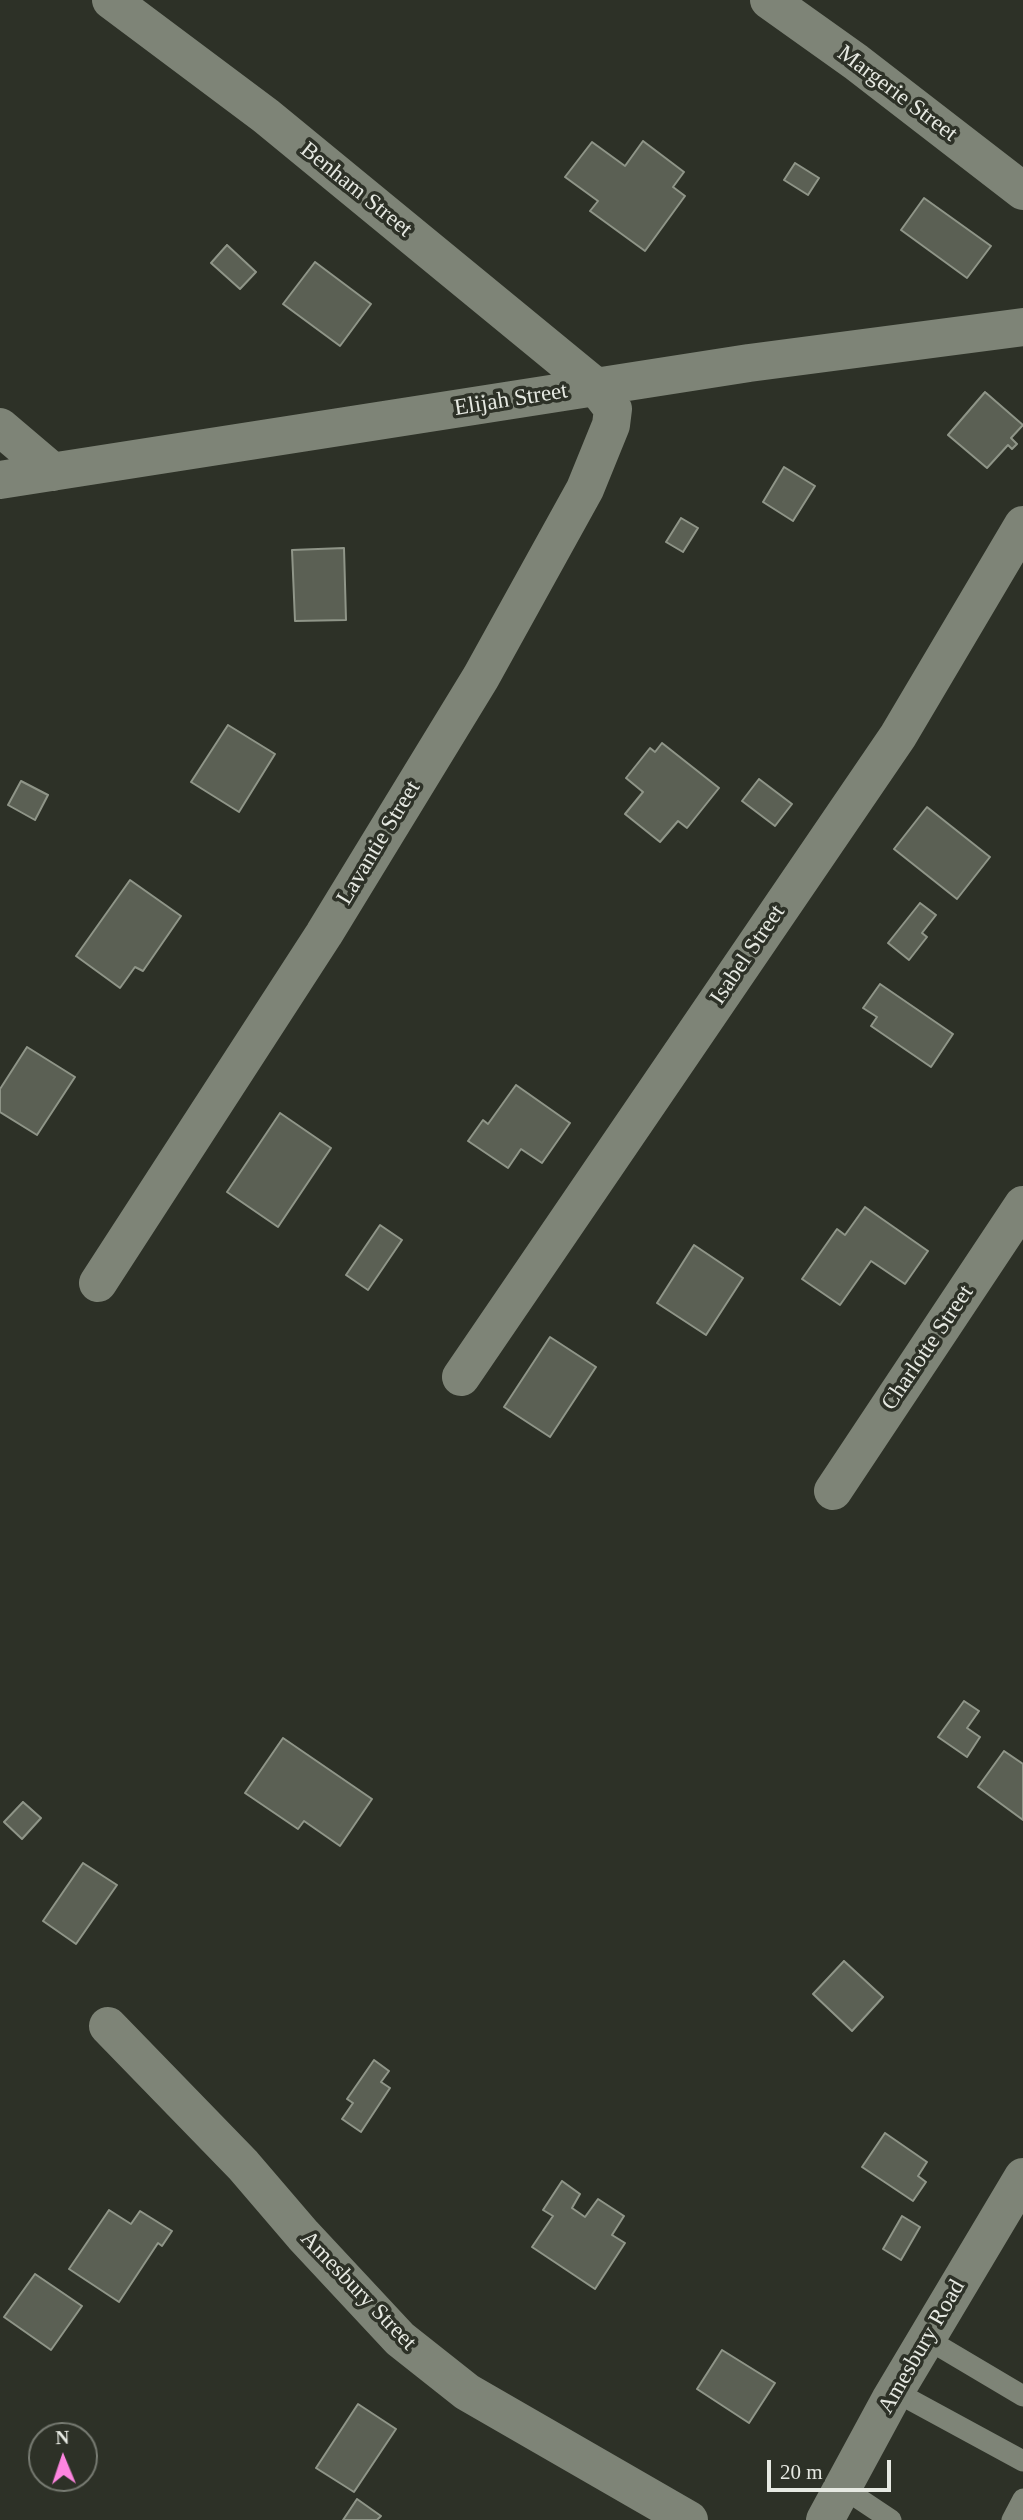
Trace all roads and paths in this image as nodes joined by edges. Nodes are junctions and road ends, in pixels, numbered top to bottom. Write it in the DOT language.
graph roads {
  1 [pos="111,0"];
  2 [pos="769,0"];
  3 [pos="1023,191"];
  4 [pos="1023,327"];
  5 [pos="596,387"];
  6 [pos="0,427"];
  7 [pos="53,472"];
  8 [pos="0,480"];
  9 [pos="1023,525"];
  10 [pos="1023,1205"];
  11 [pos="98,1283"];
  12 [pos="461,1377"];
  13 [pos="833,1491"];
  14 [pos="108,2026"];
  15 [pos="1023,2177"];
  16 [pos="927,2339"];
  17 [pos="896,2392"];
  18 [pos="1023,2396"];
  19 [pos="1023,2462"];
  20 [pos="1023,2499"];
  21 [pos="834,2504"];
  22 [pos="690,2520"];
  23 [pos="891,2520"];
  24 [pos="1012,2520"];
  1 -- 5 [label="street, Benham Street"];
  2 -- 3 [label="street, Margerie Street"];
  4 -- 5 [label="street, Elijah Street"];
  5 -- 7 [label="street, Elijah Street"];
  5 -- 11 [label="street, Lavantie Street"];
  6 -- 7 [label="street"];
  7 -- 8 [label="street, Elijah Street"];
  9 -- 12 [label="street, Isabel Street"];
  10 -- 13 [label="street, Charlotte Street"];
  14 -- 22 [label="street, Amesbury Street"];
  15 -- 16 [label="street, Amesbury Road"];
  16 -- 17 [label="street, Amesbury Road"];
  16 -- 18 [label="lane"];
  17 -- 19 [label="lane"];
  17 -- 21 [label="street, Amesbury Road"];
  20 -- 24 [label="lane"];
  21 -- 23 [label="lane"];
}
